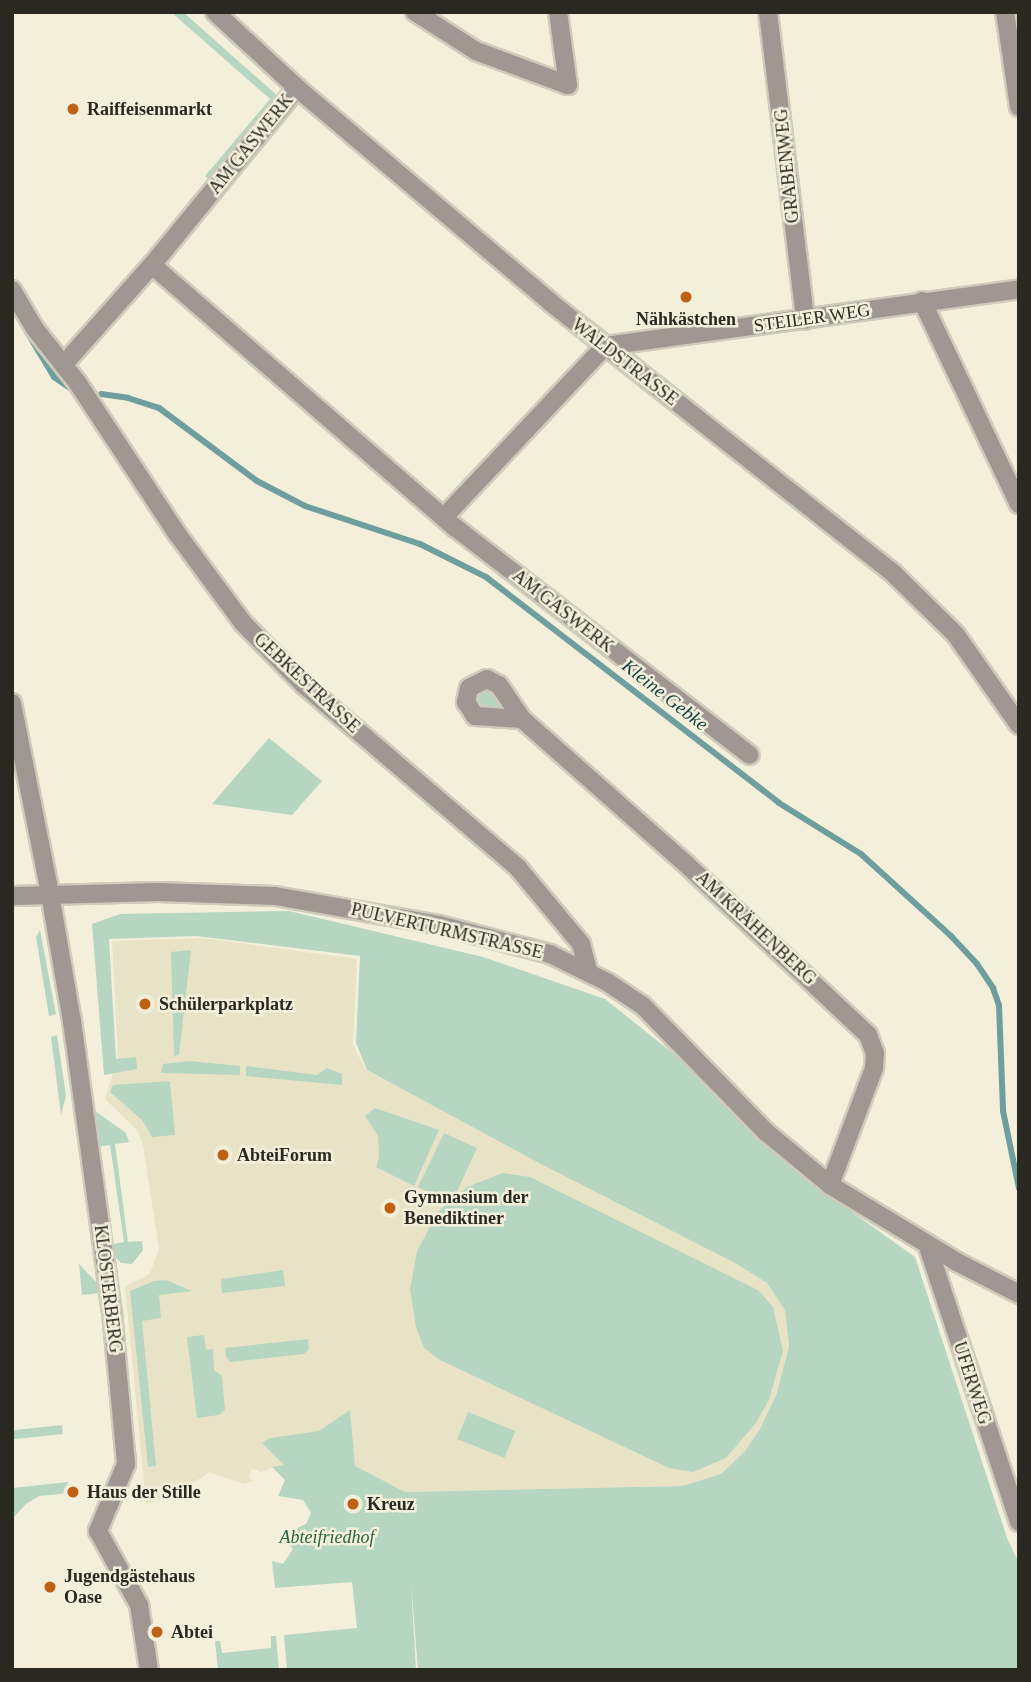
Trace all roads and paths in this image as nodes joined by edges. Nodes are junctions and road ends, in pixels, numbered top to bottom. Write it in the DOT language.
graph roads {
  1 [pos="215,12"];
  2 [pos="415,12"];
  3 [pos="558,12"];
  4 [pos="768,12"];
  5 [pos="1005,12"];
  6 [pos="297,88"];
  7 [pos="1019,107"];
  8 [pos="152,265"];
  9 [pos="1019,289"];
  10 [pos="12,290"];
  11 [pos="922,301"];
  12 [pos="805,320"];
  13 [pos="605,346"];
  14 [pos="64,364"];
  15 [pos="1019,504"];
  16 [pos="444,517"];
  17 [pos="12,703"];
  18 [pos="522,719"];
  19 [pos="1019,725"];
  20 [pos="750,755"];
  21 [pos="51,894"];
  22 [pos="12,896"];
  23 [pos="588,971"];
  24 [pos="830,1185"];
  25 [pos="927,1244"];
  26 [pos="1019,1294"];
  27 [pos="1019,1522"];
  28 [pos="149,1670"];
  1 -- 6 [label="street, WALDSTRASSE"];
  2 -- 3 [label="street"];
  4 -- 12 [label="street, GRABENWEG"];
  5 -- 7 [label="street"];
  6 -- 8 [label="street, AM GASWERK"];
  6 -- 13 [label="street, WALDSTRASSE"];
  8 -- 14 [label="street, AM GASWERK"];
  8 -- 16 [label="street, AM GASWERK"];
  9 -- 11 [label="street, STEILER WEG"];
  10 -- 14 [label="street, GEBKESTRASSE"];
  11 -- 12 [label="street, STEILER WEG"];
  11 -- 15 [label="street"];
  12 -- 13 [label="street, STEILER WEG"];
  13 -- 16 [label="street"];
  13 -- 19 [label="street, WALDSTRASSE"];
  14 -- 23 [label="street, GEBKESTRASSE"];
  16 -- 20 [label="street, AM GASWERK"];
  17 -- 21 [label="street, KLOSTERBERG"];
  18 -- 24 [label="street, AM KRÄHENBERG"];
  21 -- 22 [label="street, PULVERTURMSTRASSE"];
  21 -- 23 [label="street, PULVERTURMSTRASSE"];
  21 -- 28 [label="street, KLOSTERBERG"];
  23 -- 24 [label="street, PULVERTURMSTRASSE"];
  24 -- 25 [label="street, PULVERTURMSTRASSE"];
  25 -- 26 [label="street, PULVERTURMSTRASSE"];
  25 -- 27 [label="street, UFERWEG"];
}
